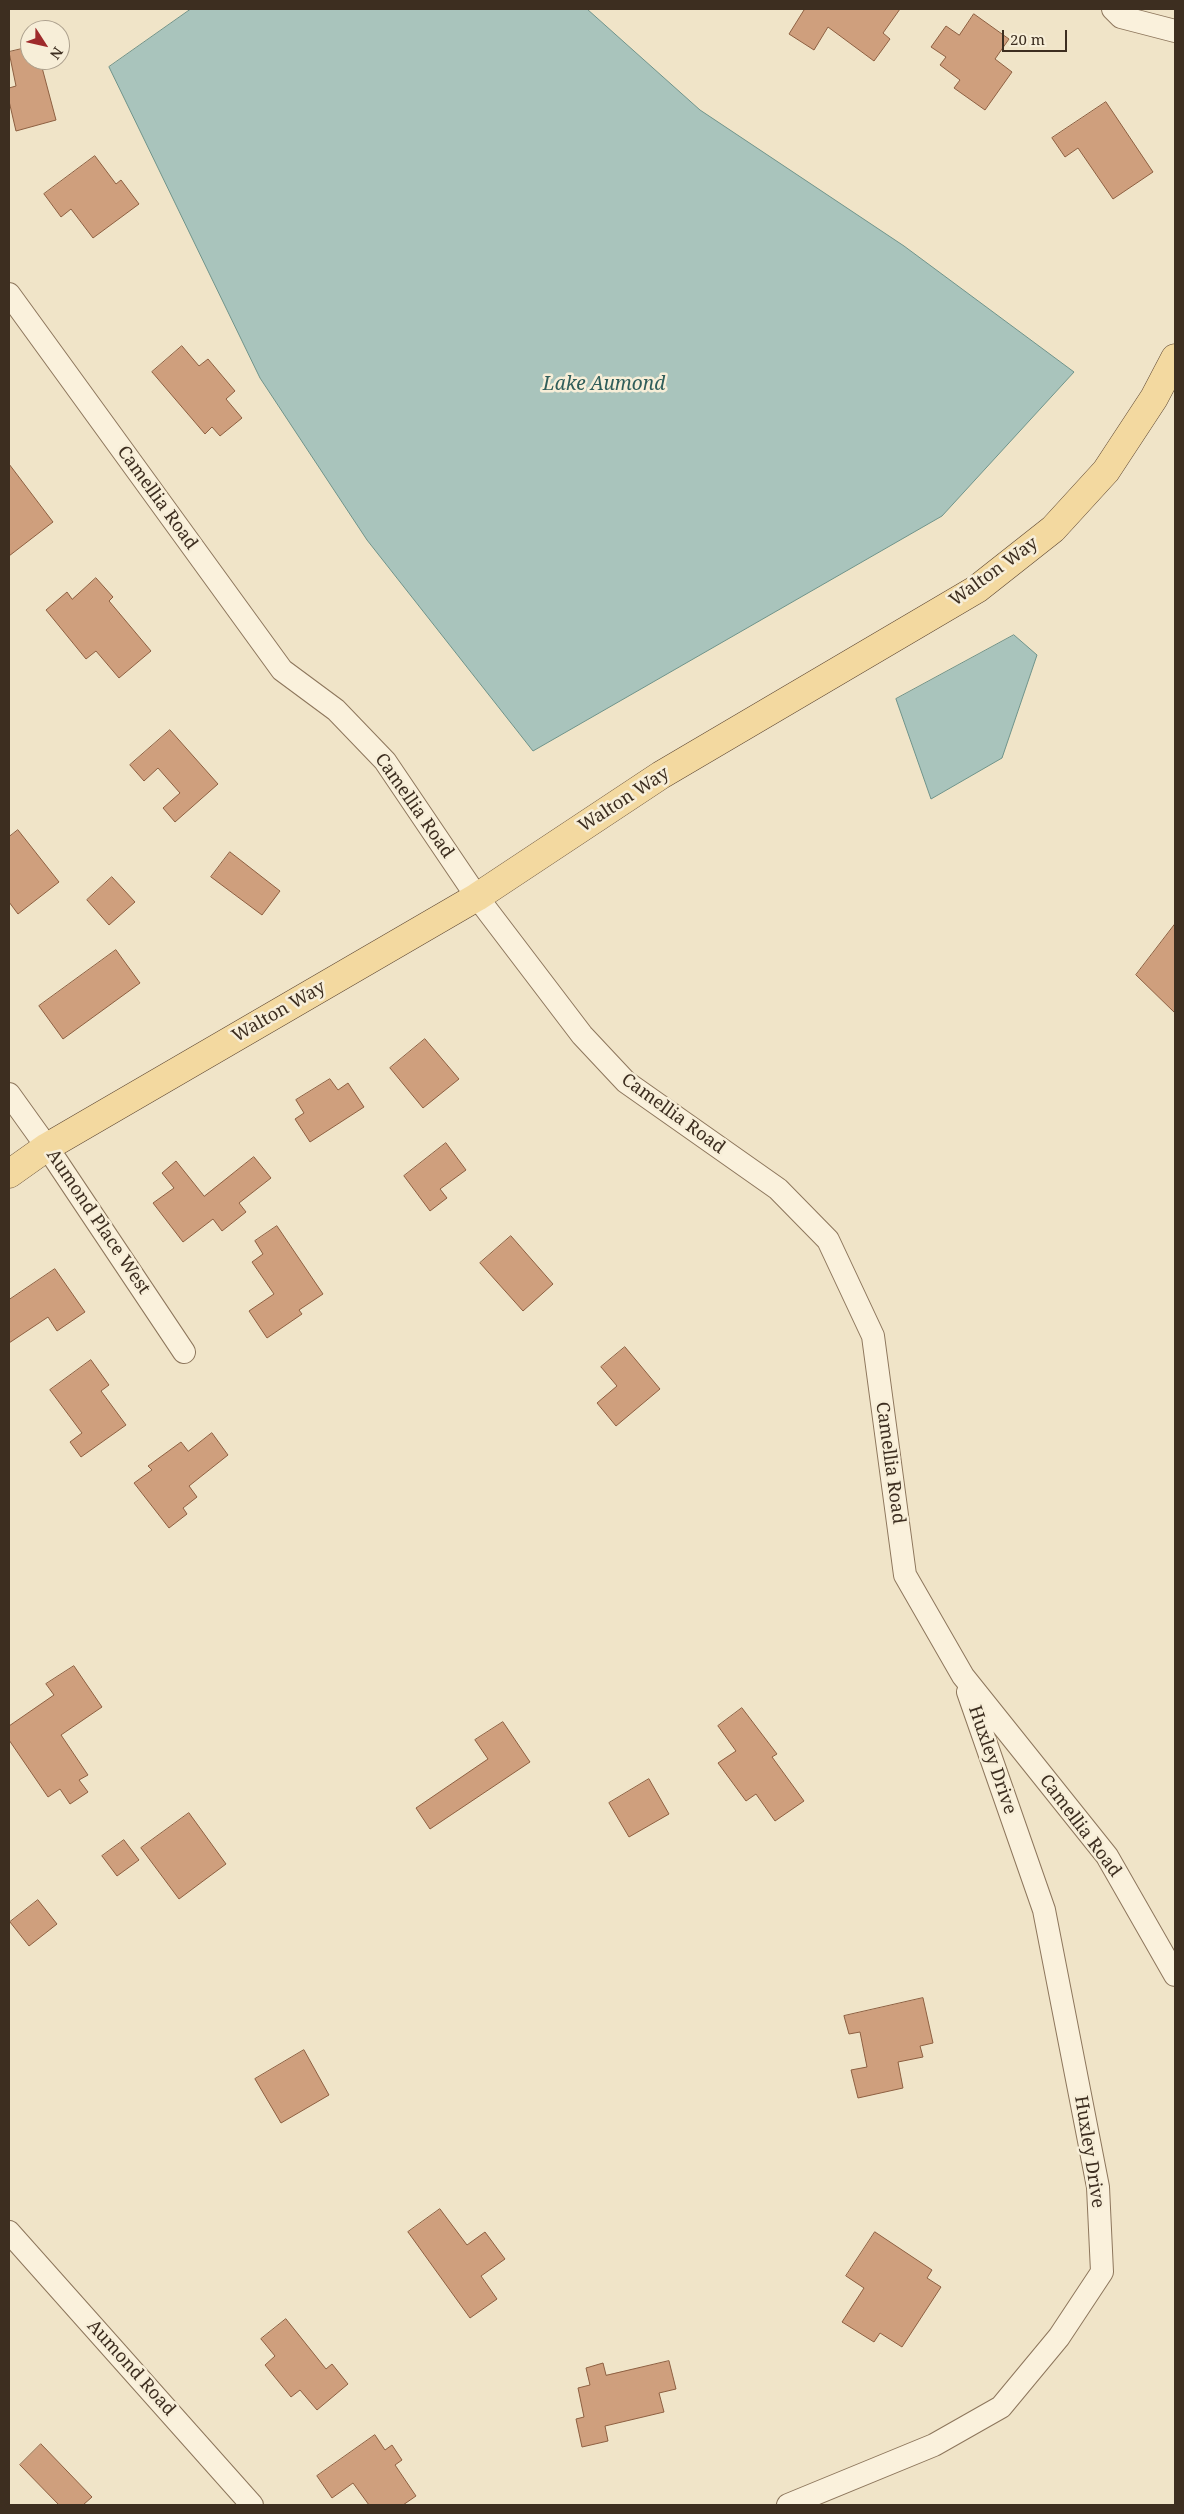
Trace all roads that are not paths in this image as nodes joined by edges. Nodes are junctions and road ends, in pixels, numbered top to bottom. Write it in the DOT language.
graph roads {
  1 [pos="1113,9"];
  2 [pos="1175,30"];
  3 [pos="9,294"];
  4 [pos="1173,368"];
  5 [pos="477,896"];
  6 [pos="9,1094"];
  7 [pos="48,1147"];
  8 [pos="9,1174"];
  9 [pos="184,1352"];
  10 [pos="963,1676"];
  11 [pos="1175,1975"];
  12 [pos="9,2232"];
  13 [pos="252,2505"];
  14 [pos="788,2505"];
  1 -- 2 [label="street"];
  3 -- 5 [label="street, Camellia Road"];
  4 -- 5 [label="main road, Walton Way"];
  5 -- 7 [label="main road, Walton Way"];
  5 -- 10 [label="street, Camellia Road"];
  6 -- 7 [label="street, Aumond Place West"];
  7 -- 8 [label="main road, Walton Way"];
  7 -- 9 [label="street, Aumond Place West"];
  10 -- 11 [label="street, Camellia Road"];
  10 -- 14 [label="street, Huxley Drive"];
  12 -- 13 [label="street, Aumond Road"];
}
